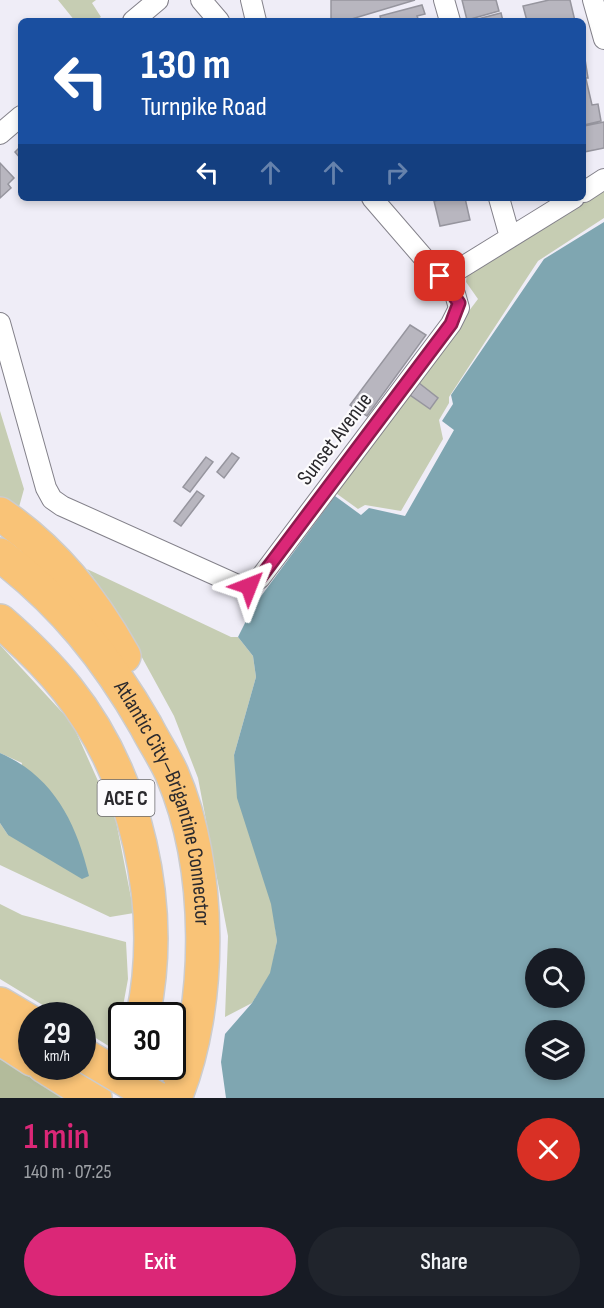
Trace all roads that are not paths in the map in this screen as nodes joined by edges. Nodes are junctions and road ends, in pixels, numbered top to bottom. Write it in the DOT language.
graph roads {
  1 [pos="158,0"];
  2 [pos="201,0"];
  3 [pos="251,0"];
  4 [pos="444,0"];
  5 [pos="593,0"];
  6 [pos="137,18"];
  7 [pos="216,18"];
  8 [pos="255,18"];
  9 [pos="449,18"];
  10 [pos="604,39"];
  11 [pos="18,119"];
  12 [pos="0,134"];
  13 [pos="604,179"];
  14 [pos="586,191"];
  15 [pos="375,201"];
  16 [pos="500,201"];
  17 [pos="569,201"];
  18 [pos="510,237"];
  19 [pos="443,279"];
  20 [pos="1,332"];
  21 [pos="0,514"];
  22 [pos="0,555"];
  23 [pos="0,621"];
  24 [pos="172,774"];
  25 [pos="144,1002"];
  26 [pos="0,1004"];
  27 [pos="18,1015"];
  28 [pos="0,1038"];
  29 [pos="0,1044"];
  30 [pos="18,1050"];
  31 [pos="18,1052"];
  32 [pos="96,1078"];
  33 [pos="77,1080"];
  34 [pos="124,1080"];
  35 [pos="96,1098"];
  36 [pos="117,1098"];
  37 [pos="156,1098"];
  38 [pos="175,1098"];
  1 -- 6 [label="street"];
  2 -- 7 [label="street"];
  3 -- 8 [label="street"];
  4 -- 9 [label="street"];
  5 -- 10 [label="street"];
  11 -- 12 [label="street"];
  13 -- 14 [label="street"];
  15 -- 19 [label="street"];
  16 -- 18 [label="street"];
  17 -- 18 [label="street"];
  18 -- 19 [label="street"];
  19 -- 20 [label="street, Sunset Avenue"];
  21 -- 24 [label="highway"];
  22 -- 24 [label="highway, Atlantic City–Brigantine Connector / ACE C"];
  23 -- 25 [label="highway, Atlantic City–Brigantine Connector / ACE C"];
  24 -- 38 [label="highway, Atlantic City–Brigantine Connector / ACE C"];
  26 -- 27 [label="highway"];
  28 -- 30 [label="highway"];
  29 -- 31 [label="highway"];
  32 -- 37 [label="highway, bridge"];
  33 -- 35 [label="highway"];
  34 -- 36 [label="highway"];
}
